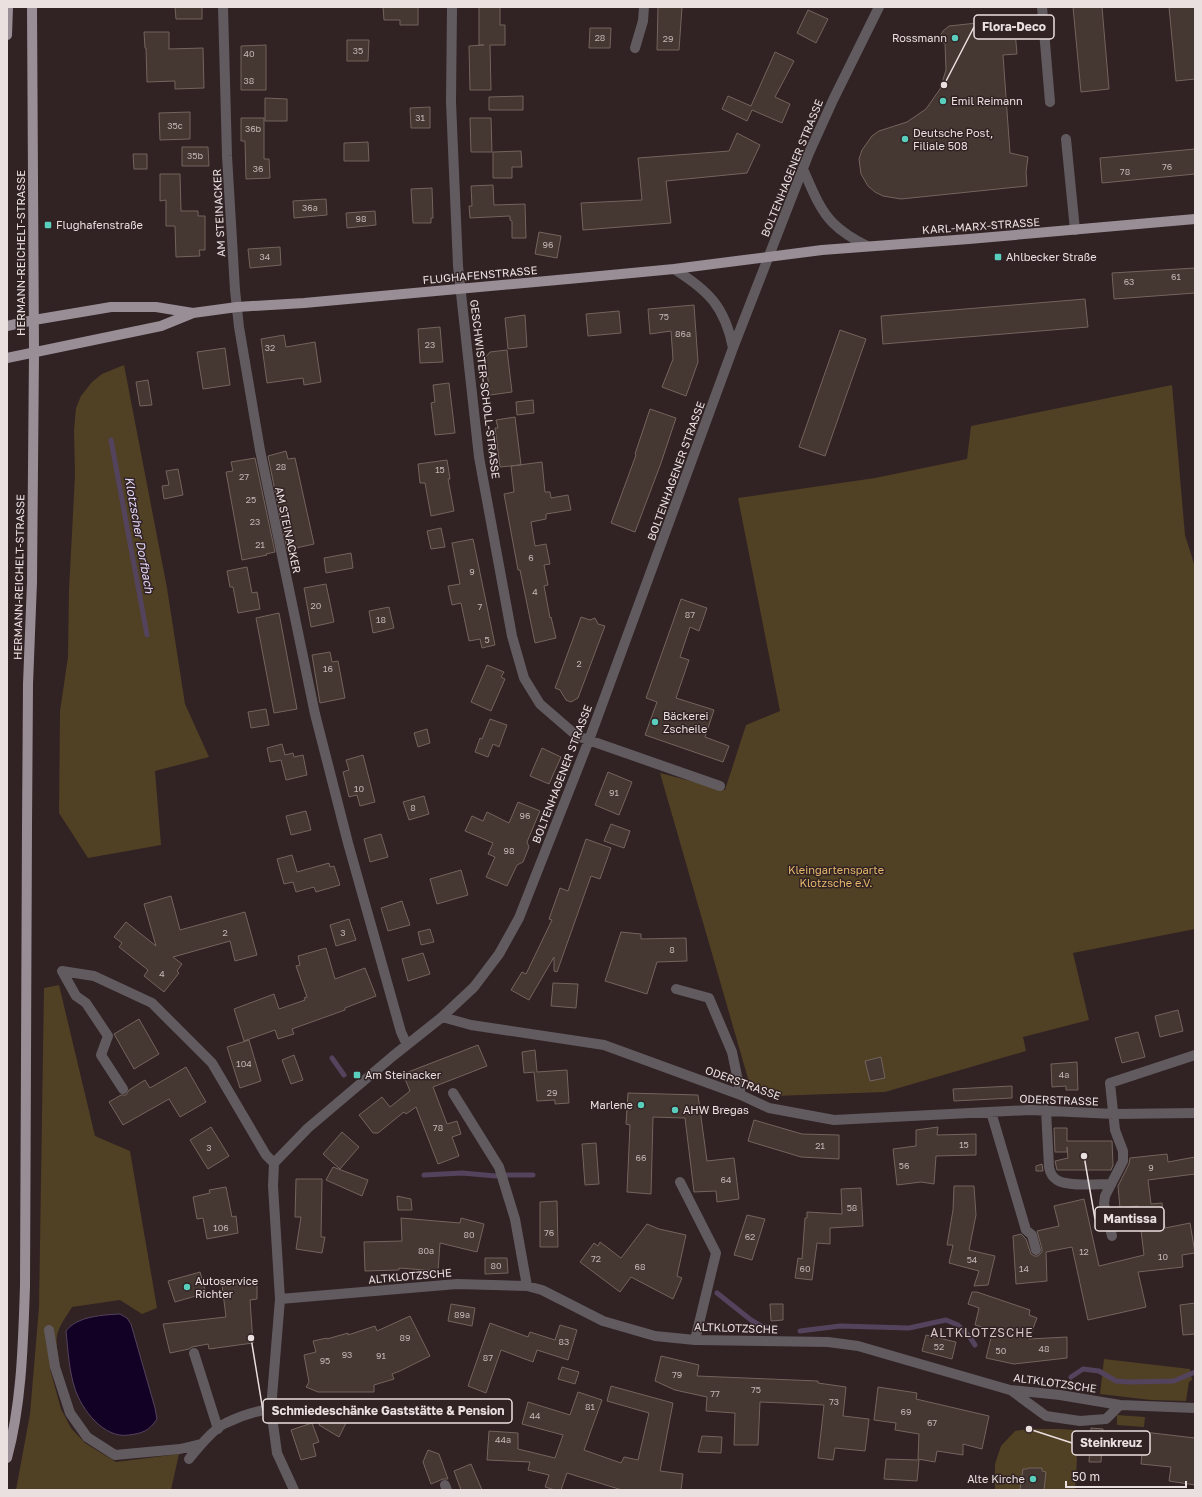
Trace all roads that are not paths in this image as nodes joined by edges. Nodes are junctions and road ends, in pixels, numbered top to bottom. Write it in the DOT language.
graph roads {
  1 [pos="8,7"];
  2 [pos="32,7"];
  3 [pos="223,7"];
  4 [pos="452,7"];
  5 [pos="644,7"];
  6 [pos="879,7"];
  7 [pos="1042,7"];
  8 [pos="7,36"];
  9 [pos="635,48"];
  10 [pos="1050,102"];
  11 [pos="1066,139"];
  12 [pos="803,169"];
  13 [pos="1195,219"];
  14 [pos="1075,230"];
  15 [pos="867,246"];
  16 [pos="769,256"];
  17 [pos="674,269"];
  18 [pos="460,288"];
  19 [pos="237,307"];
  20 [pos="193,313"];
  21 [pos="34,320"];
  22 [pos="7,326"];
  23 [pos="733,348"];
  24 [pos="34,353"];
  25 [pos="7,358"];
  26 [pos="589,740"];
  27 [pos="720,786"];
  28 [pos="676,989"];
  29 [pos="442,1017"];
  30 [pos="407,1045"];
  31 [pos="1195,1055"];
  32 [pos="122,1089"];
  33 [pos="453,1093"];
  34 [pos="741,1096"];
  35 [pos="1046,1110"];
  36 [pos="991,1112"];
  37 [pos="1195,1113"];
  38 [pos="1114,1114"];
  39 [pos="274,1163"];
  40 [pos="680,1182"];
  41 [pos="1110,1184"];
  42 [pos="1112,1236"];
  43 [pos="1036,1250"];
  44 [pos="527,1286"];
  45 [pos="280,1298"];
  46 [pos="49,1330"];
  47 [pos="695,1340"];
  48 [pos="194,1353"];
  49 [pos="1010,1390"];
  50 [pos="1120,1406"];
  51 [pos="1195,1408"];
  52 [pos="271,1409"];
  53 [pos="218,1429"];
  54 [pos="201,1444"];
  55 [pos="7,1458"];
  56 [pos="189,1459"];
  57 [pos="294,1490"];
  1 -- 8 [label="main road"];
  2 -- 21 [label="main road, HERMANN-REICHELT-STRASSE"];
  3 -- 19 [label="street, AM STEINACKER"];
  4 -- 18 [label="street, GESCHWISTER-SCHOLL-STRASSE"];
  5 -- 9 [label="street"];
  6 -- 12 [label="street, BOLTENHAGENER STRASSE"];
  7 -- 10 [label="street"];
  11 -- 14 [label="street"];
  12 -- 15 [label="street"];
  12 -- 16 [label="street, BOLTENHAGENER STRASSE"];
  13 -- 14 [label="main road, KARL-MARX-STRASSE"];
  14 -- 15 [label="main road, KARL-MARX-STRASSE"];
  15 -- 16 [label="main road, KARL-MARX-STRASSE"];
  16 -- 17 [label="main road, FLUGHAFENSTRASSE"];
  16 -- 23 [label="street, BOLTENHAGENER STRASSE"];
  17 -- 18 [label="main road, FLUGHAFENSTRASSE"];
  17 -- 23 [label="street"];
  18 -- 19 [label="main road, FLUGHAFENSTRASSE"];
  18 -- 26 [label="street, GESCHWISTER-SCHOLL-STRASSE"];
  19 -- 20 [label="main road, FLUGHAFENSTRASSE"];
  19 -- 30 [label="street, AM STEINACKER"];
  20 -- 21 [label="main road, FLUGHAFENSTRASSE"];
  20 -- 24 [label="main road, FLUGHAFENSTRASSE"];
  21 -- 22 [label="main road, FLUGHAFENSTRASSE"];
  21 -- 24 [label="main road, HERMANN-REICHELT-STRASSE"];
  23 -- 26 [label="street, BOLTENHAGENER STRASSE"];
  24 -- 25 [label="main road, FLUGHAFENSTRASSE"];
  24 -- 55 [label="main road, HERMANN-REICHELT-STRASSE"];
  26 -- 27 [label="street, GESCHWISTER-SCHOLL-STRASSE"];
  26 -- 29 [label="street, BOLTENHAGENER STRASSE"];
  28 -- 34 [label="street"];
  29 -- 30 [label="street, BOLTENHAGENER STRASSE"];
  29 -- 34 [label="street, ODERSTRASSE"];
  30 -- 39 [label="street, BOLTENHAGENER STRASSE"];
  31 -- 38 [label="street, ODERSTRASSE"];
  32 -- 39 [label="street"];
  33 -- 44 [label="street"];
  34 -- 36 [label="street, ODERSTRASSE"];
  35 -- 36 [label="street, ODERSTRASSE"];
  35 -- 38 [label="street, ODERSTRASSE"];
  35 -- 41 [label="street"];
  36 -- 43 [label="street"];
  37 -- 38 [label="street, ODERSTRASSE"];
  38 -- 41 [label="street"];
  39 -- 45 [label="street"];
  40 -- 47 [label="street"];
  41 -- 42 [label="street"];
  44 -- 45 [label="street, ALTKLOTZSCHE"];
  44 -- 47 [label="street, ALTKLOTZSCHE"];
  45 -- 52 [label="street"];
  46 -- 54 [label="street"];
  47 -- 49 [label="street, ALTKLOTZSCHE"];
  48 -- 53 [label="street"];
  49 -- 50 [label="street, ALTKLOTZSCHE"];
  49 -- 50 [label="street"];
  50 -- 51 [label="street, ALTKLOTZSCHE"];
  52 -- 53 [label="street"];
  52 -- 57 [label="street"];
  53 -- 54 [label="street"];
  54 -- 56 [label="street"];
}
